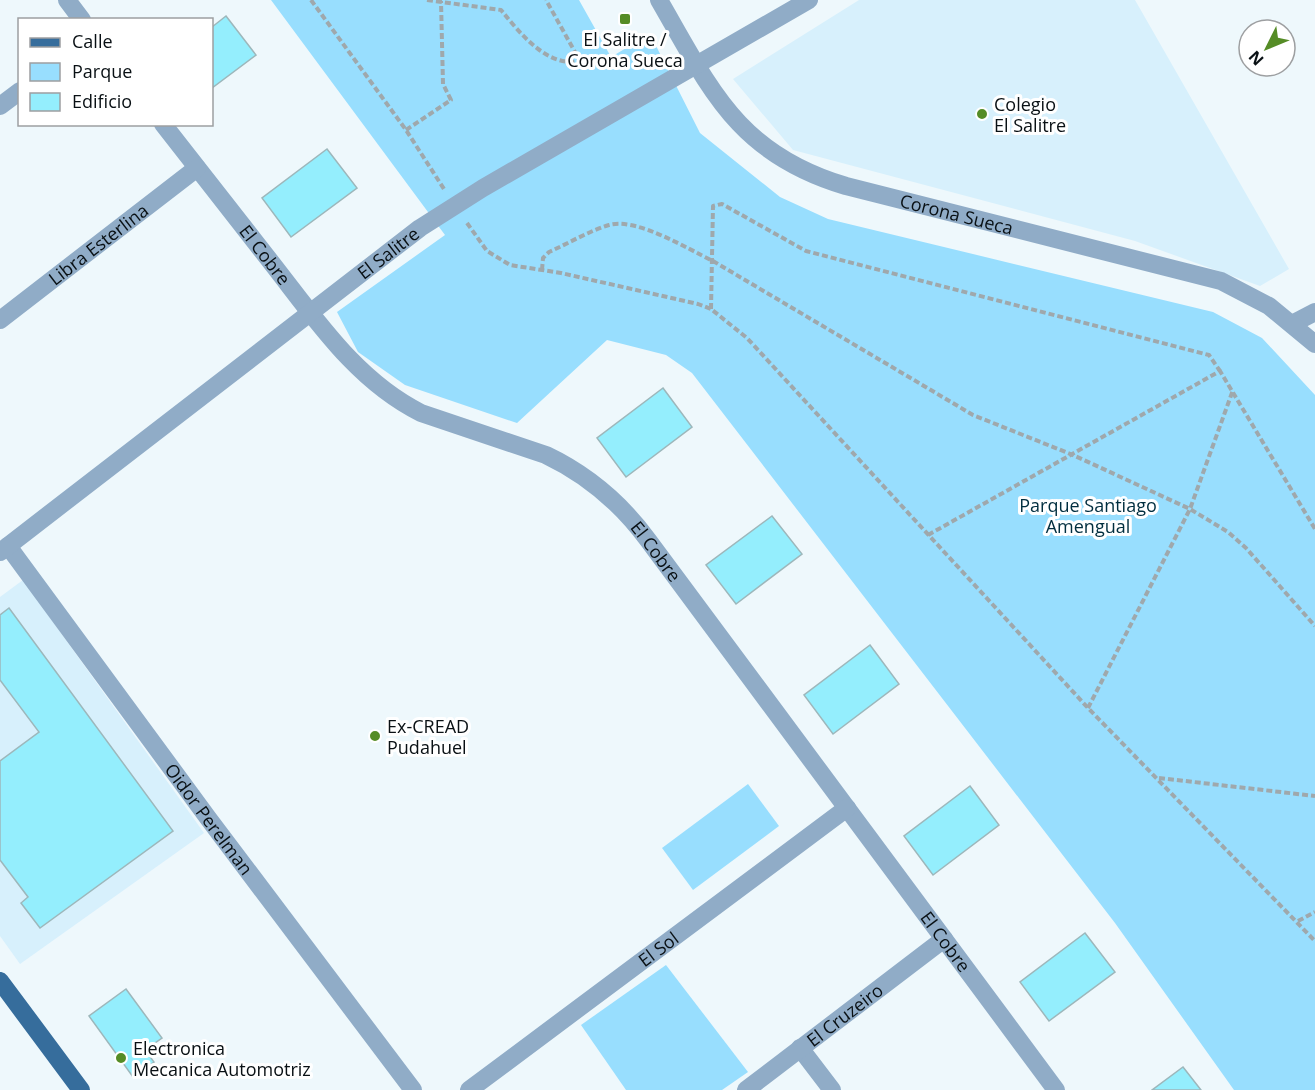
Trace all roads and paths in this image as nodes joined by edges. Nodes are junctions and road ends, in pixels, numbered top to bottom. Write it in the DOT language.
graph roads {
  1 [pos="67,0"];
  2 [pos="310,0"];
  3 [pos="427,0"];
  4 [pos="546,0"];
  5 [pos="659,0"];
  6 [pos="809,0"];
  7 [pos="441,1"];
  8 [pos="80,18"];
  9 [pos="697,65"];
  10 [pos="18,92"];
  11 [pos="0,106"];
  12 [pos="165,126"];
  13 [pos="406,130"];
  14 [pos="197,168"];
  15 [pos="454,206"];
  16 [pos="713,261"];
  17 [pos="542,270"];
  18 [pos="711,309"];
  19 [pos="309,312"];
  20 [pos="1315,312"];
  21 [pos="0,320"];
  22 [pos="1292,324"];
  23 [pos="1315,344"];
  24 [pos="1220,371"];
  25 [pos="1233,390"];
  26 [pos="1072,455"];
  27 [pos="1190,509"];
  28 [pos="1315,529"];
  29 [pos="928,535"];
  30 [pos="4,549"];
  31 [pos="1315,626"];
  32 [pos="1088,708"];
  33 [pos="1158,778"];
  34 [pos="1315,796"];
  35 [pos="847,808"];
  36 [pos="1315,912"];
  37 [pos="1298,921"];
  38 [pos="944,939"];
  39 [pos="1315,941"];
  40 [pos="0,981"];
  41 [pos="800,1048"];
  42 [pos="81,1090"];
  43 [pos="414,1090"];
  44 [pos="469,1090"];
  45 [pos="746,1090"];
  46 [pos="832,1090"];
  47 [pos="1056,1090"];
  1 -- 8 [label="street"];
  2 -- 13 [label="path"];
  3 -- 7 [label="path"];
  4 -- 7 [label="path"];
  5 -- 9 [label="street, Corona Sueca"];
  6 -- 9 [label="street, El Salitre"];
  7 -- 13 [label="path"];
  9 -- 15 [label="street, El Salitre"];
  9 -- 22 [label="street, Corona Sueca"];
  10 -- 11 [label="street"];
  12 -- 14 [label="street, El Cobre"];
  13 -- 15 [label="path"];
  14 -- 19 [label="street, El Cobre"];
  14 -- 21 [label="street, Libra Esterlina"];
  15 -- 17 [label="path"];
  15 -- 19 [label="street, El Salitre"];
  16 -- 17 [label="path"];
  16 -- 18 [label="path"];
  16 -- 24 [label="path"];
  16 -- 26 [label="path"];
  17 -- 18 [label="path"];
  18 -- 29 [label="path"];
  19 -- 30 [label="street, El Salitre"];
  19 -- 35 [label="street, El Cobre"];
  20 -- 22 [label="street"];
  22 -- 23 [label="street, Corona Sueca"];
  24 -- 25 [label="path"];
  24 -- 26 [label="path"];
  25 -- 27 [label="path"];
  25 -- 28 [label="path"];
  26 -- 27 [label="path"];
  26 -- 29 [label="path"];
  27 -- 31 [label="path"];
  27 -- 32 [label="path"];
  29 -- 32 [label="path"];
  30 -- 43 [label="street, Oidor Perelman"];
  32 -- 33 [label="path"];
  33 -- 34 [label="path"];
  33 -- 37 [label="path"];
  35 -- 38 [label="street, El Cobre"];
  35 -- 44 [label="street, El Sol"];
  36 -- 37 [label="path"];
  37 -- 39 [label="path"];
  38 -- 41 [label="street, El Cruzeiro"];
  38 -- 47 [label="street, El Cobre"];
  40 -- 42 [label="main road"];
  41 -- 45 [label="street, El Cruzeiro"];
  41 -- 46 [label="street"];
}
